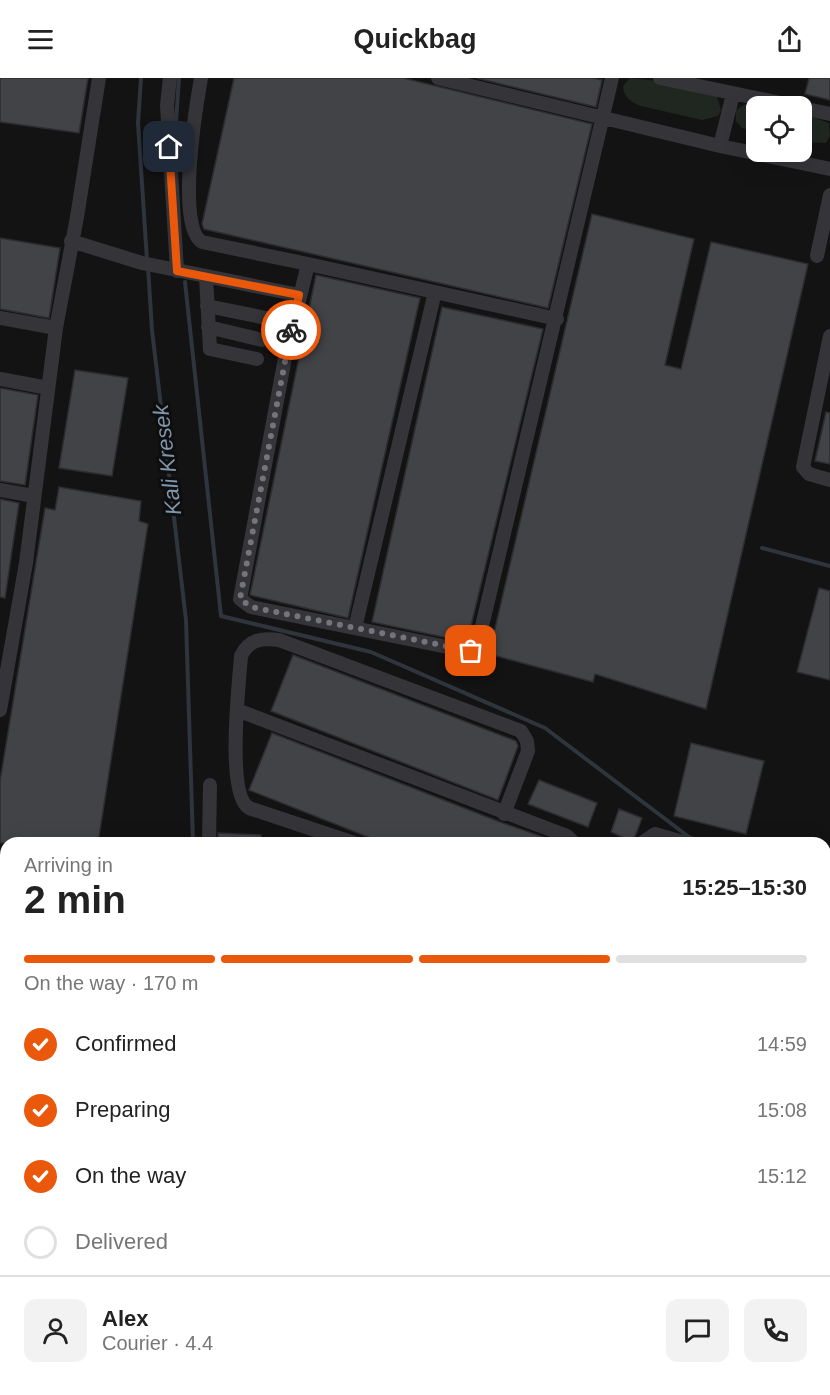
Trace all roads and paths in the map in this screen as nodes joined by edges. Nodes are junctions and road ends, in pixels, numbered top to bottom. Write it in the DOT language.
graph roads {
  1 [pos="99,78"];
  2 [pos="170,78"];
  3 [pos="201,78"];
  4 [pos="438,78"];
  5 [pos="612,78"];
  6 [pos="660,78"];
  7 [pos="733,94"];
  8 [pos="746,97"];
  9 [pos="812,110"];
  10 [pos="830,114"];
  11 [pos="603,118"];
  12 [pos="720,146"];
  13 [pos="830,169"];
  14 [pos="830,195"];
  15 [pos="71,241"];
  16 [pos="818,256"];
  17 [pos="308,264"];
  18 [pos="171,269"];
  19 [pos="206,277"];
  20 [pos="435,292"];
  21 [pos="299,295"];
  22 [pos="207,306"];
  23 [pos="0,318"];
  24 [pos="266,318"];
  25 [pos="557,319"];
  26 [pos="208,327"];
  27 [pos="56,328"];
  28 [pos="830,336"];
  29 [pos="262,340"];
  30 [pos="257,359"];
  31 [pos="0,379"];
  32 [pos="48,387"];
  33 [pos="830,480"];
  34 [pos="0,490"];
  35 [pos="34,496"];
  36 [pos="356,628"];
  37 [pos="2,692"];
  38 [pos="0,710"];
  39 [pos="237,710"];
  40 [pos="210,785"];
  41 [pos="504,814"];
  42 [pos="209,837"];
  43 [pos="337,837"];
  44 [pos="568,837"];
  45 [pos="648,837"];
  46 [pos="669,837"];
  1 -- 15 [label="street"];
  2 -- 18 [label="street"];
  3 -- 17 [label="street"];
  4 -- 11 [label="street"];
  5 -- 11 [label="street"];
  6 -- 7 [label="street"];
  7 -- 8 [label="street"];
  7 -- 12 [label="street"];
  9 -- 10 [label="street"];
  11 -- 12 [label="street"];
  11 -- 25 [label="street"];
  12 -- 13 [label="street"];
  14 -- 16 [label="street"];
  15 -- 18 [label="street"];
  15 -- 27 [label="street"];
  17 -- 20 [label="street"];
  17 -- 21 [label="street"];
  18 -- 19 [label="street"];
  19 -- 21 [label="street"];
  19 -- 22 [label="street"];
  20 -- 25 [label="street"];
  20 -- 36 [label="street"];
  21 -- 36 [label="street"];
  22 -- 24 [label="street"];
  22 -- 26 [label="street"];
  23 -- 27 [label="street"];
  25 -- 36 [label="street"];
  26 -- 29 [label="street"];
  26 -- 30 [label="street"];
  27 -- 32 [label="street"];
  28 -- 33 [label="street"];
  31 -- 32 [label="street"];
  32 -- 35 [label="street"];
  34 -- 35 [label="street"];
  35 -- 37 [label="street"];
  37 -- 38 [label="street"];
  39 -- 41 [label="street"];
  39 -- 41 [label="street"];
  39 -- 43 [label="street"];
  40 -- 42 [label="street"];
  41 -- 44 [label="street"];
  45 -- 46 [label="street"];
}
